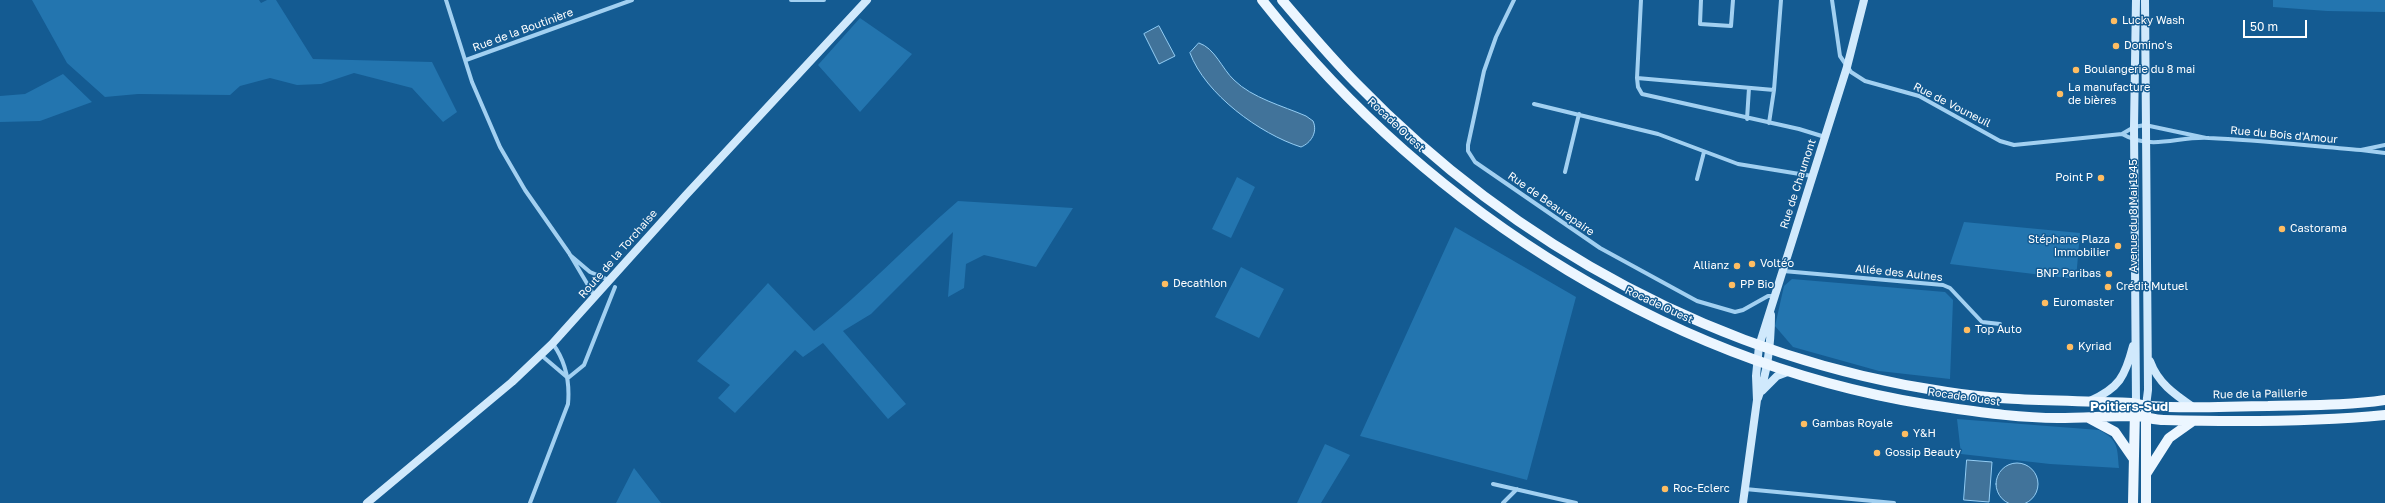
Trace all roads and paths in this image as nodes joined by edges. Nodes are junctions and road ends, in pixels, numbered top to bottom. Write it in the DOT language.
graph roads {
  1 [pos="446,0"];
  2 [pos="632,0"];
  3 [pos="791,0"];
  4 [pos="824,0"];
  5 [pos="867,0"];
  6 [pos="1261,0"];
  7 [pos="1282,0"];
  8 [pos="1288,0"];
  9 [pos="1514,0"];
  10 [pos="1641,0"];
  11 [pos="1701,0"];
  12 [pos="1733,0"];
  13 [pos="1781,0"];
  14 [pos="1832,0"];
  15 [pos="1864,0"];
  16 [pos="2136,0"];
  17 [pos="2145,0"];
  18 [pos="1332,59"];
  19 [pos="466,60"];
  20 [pos="1847,67"];
  21 [pos="1637,78"];
  22 [pos="1749,88"];
  23 [pos="1774,90"];
  24 [pos="1534,104"];
  25 [pos="1579,114"];
  26 [pos="1747,118"];
  27 [pos="1769,123"];
  28 [pos="2145,125"];
  29 [pos="2134,127"];
  30 [pos="2122,134"];
  31 [pos="1825,137"];
  32 [pos="2206,138"];
  33 [pos="2135,141"];
  34 [pos="2146,142"];
  35 [pos="2385,145"];
  36 [pos="2362,150"];
  37 [pos="1704,152"];
  38 [pos="2385,154"];
  39 [pos="1565,172"];
  40 [pos="1813,176"];
  41 [pos="1697,179"];
  42 [pos="569,253"];
  43 [pos="1782,271"];
  44 [pos="612,284"];
  45 [pos="1774,296"];
  46 [pos="595,297"];
  47 [pos="1771,307"];
  48 [pos="2000,324"];
  49 [pos="2136,336"];
  50 [pos="552,344"];
  51 [pos="1759,346"];
  52 [pos="1770,350"];
  53 [pos="2147,353"];
  54 [pos="541,355"];
  55 [pos="1756,360"];
  56 [pos="1768,364"];
  57 [pos="1790,371"];
  58 [pos="568,378"];
  59 [pos="1757,400"];
  60 [pos="2385,400"];
  61 [pos="2086,403"];
  62 [pos="2348,404"];
  63 [pos="2141,405"];
  64 [pos="2301,406"];
  65 [pos="2193,407"];
  66 [pos="2385,415"];
  67 [pos="2135,416"];
  68 [pos="2085,417"];
  69 [pos="2146,417"];
  70 [pos="2309,420"];
  71 [pos="2193,421"];
  72 [pos="2134,460"];
  73 [pos="2146,474"];
  74 [pos="1493,484"];
  75 [pos="1517,489"];
  76 [pos="1745,489"];
  77 [pos="367,503"];
  78 [pos="530,503"];
  79 [pos="1503,503"];
  80 [pos="1576,503"];
  81 [pos="1743,503"];
  82 [pos="1894,503"];
  83 [pos="2133,503"];
  84 [pos="2146,503"];
  1 -- 19 [label="street"];
  2 -- 19 [label="street, Rue de la Boutinière"];
  3 -- 4 [label="street"];
  5 -- 44 [label="main road, Route de la Torchaise"];
  6 -- 55 [label="main road, Rocade Ouest"];
  7 -- 18 [label="main road, Rocade Ouest"];
  8 -- 18 [label="main road"];
  9 -- 45 [label="street, Rue de Beaurepaire"];
  10 -- 21 [label="street"];
  11 -- 12 [label="street"];
  13 -- 23 [label="street"];
  14 -- 20 [label="street, Rue de Vouneuil"];
  15 -- 20 [label="main road, Rue de Chaumont"];
  16 -- 29 [label="main road, Avenue du 8 Mai 1945"];
  17 -- 28 [label="main road, Avenue du 8 Mai 1945"];
  18 -- 51 [label="main road, Rocade Ouest"];
  19 -- 42 [label="street"];
  20 -- 30 [label="street, Rue de Vouneuil"];
  20 -- 31 [label="main road, Rue de Chaumont"];
  21 -- 22 [label="street"];
  21 -- 26 [label="street"];
  22 -- 23 [label="street"];
  22 -- 26 [label="street"];
  23 -- 27 [label="street"];
  24 -- 25 [label="street"];
  25 -- 37 [label="street"];
  25 -- 39 [label="street"];
  26 -- 27 [label="street"];
  27 -- 31 [label="street"];
  28 -- 29 [label="street, Rue du Bois d'Amour"];
  28 -- 32 [label="street, Rue du Bois d'Amour"];
  28 -- 34 [label="main road, Avenue du 8 Mai 1945"];
  29 -- 30 [label="street, Rue de Vouneuil"];
  29 -- 33 [label="main road, Avenue du 8 Mai 1945"];
  30 -- 33 [label="street"];
  31 -- 40 [label="main road, Rue de Chaumont"];
  32 -- 34 [label="street, Rue du Bois d'Amour"];
  32 -- 36 [label="street, Rue du Bois d'Amour"];
  33 -- 34 [label="street"];
  33 -- 49 [label="main road, Avenue du 8 Mai 1945"];
  34 -- 53 [label="main road, Avenue du 8 Mai 1945"];
  35 -- 36 [label="street, Rue du Bois d'Amour"];
  36 -- 38 [label="street, Rue du Bois d'Amour"];
  37 -- 40 [label="street"];
  37 -- 41 [label="street"];
  40 -- 43 [label="main road, Rue de Chaumont"];
  42 -- 44 [label="street"];
  42 -- 46 [label="street"];
  43 -- 45 [label="main road, Rue de Chaumont"];
  43 -- 48 [label="street, Allée des Aulnes"];
  44 -- 46 [label="main road, Route de la Torchaise"];
  44 -- 58 [label="street"];
  45 -- 47 [label="main road, Rue de Chaumont"];
  46 -- 50 [label="main road, Route de la Torchaise"];
  47 -- 51 [label="main road, Rue de Chaumont"];
  47 -- 52 [label="main road, Rue de Chaumont"];
  49 -- 61 [label="main road"];
  49 -- 63 [label="main road, Avenue du 8 Mai 1945"];
  50 -- 54 [label="main road, Route de la Torchaise"];
  50 -- 58 [label="street"];
  51 -- 52 [label="main road, Rocade Ouest"];
  51 -- 55 [label="main road, Rue de Chaumont"];
  52 -- 56 [label="main road, Rue de Chaumont"];
  52 -- 61 [label="main road, Rocade Ouest"];
  53 -- 63 [label="main road, Avenue du 8 Mai 1945"];
  53 -- 65 [label="main road"];
  54 -- 58 [label="street"];
  54 -- 77 [label="main road, Route de la Torchaise"];
  55 -- 56 [label="main road, Rocade Ouest"];
  55 -- 59 [label="main road, Rue de Chaumont"];
  56 -- 57 [label="main road, Rocade Ouest"];
  56 -- 59 [label="main road, Rue de Chaumont"];
  57 -- 59 [label="main road"];
  57 -- 68 [label="main road, Rocade Ouest"];
  58 -- 78 [label="street"];
  59 -- 76 [label="main road, Rue de Chaumont"];
  60 -- 62 [label="main road, Rue de la Paillerie"];
  61 -- 63 [label="main road, Rocade Ouest"];
  62 -- 64 [label="main road, Rue de la Paillerie"];
  62 -- 70 [label="main road"];
  63 -- 65 [label="main road, Rue de la Paillerie"];
  63 -- 67 [label="main road, Avenue du 8 Mai 1945"];
  63 -- 69 [label="main road, Avenue du 8 Mai 1945"];
  64 -- 65 [label="main road, Rue de la Paillerie"];
  64 -- 70 [label="main road"];
  66 -- 70 [label="main road"];
  67 -- 68 [label="main road, Rocade Ouest"];
  67 -- 69 [label="main road, Rocade Ouest"];
  67 -- 72 [label="main road, Avenue du 8 Mai 1945"];
  68 -- 72 [label="main road"];
  69 -- 71 [label="main road"];
  69 -- 73 [label="main road, Avenue du 8 Mai 1945"];
  70 -- 71 [label="main road"];
  71 -- 73 [label="main road"];
  72 -- 83 [label="main road, Avenue du 8 Mai 1945"];
  73 -- 84 [label="main road, Avenue du 8 Mai 1945"];
  74 -- 75 [label="street"];
  75 -- 79 [label="street"];
  75 -- 80 [label="street"];
  76 -- 81 [label="main road, Rue de Chaumont"];
  76 -- 82 [label="street"];
}
